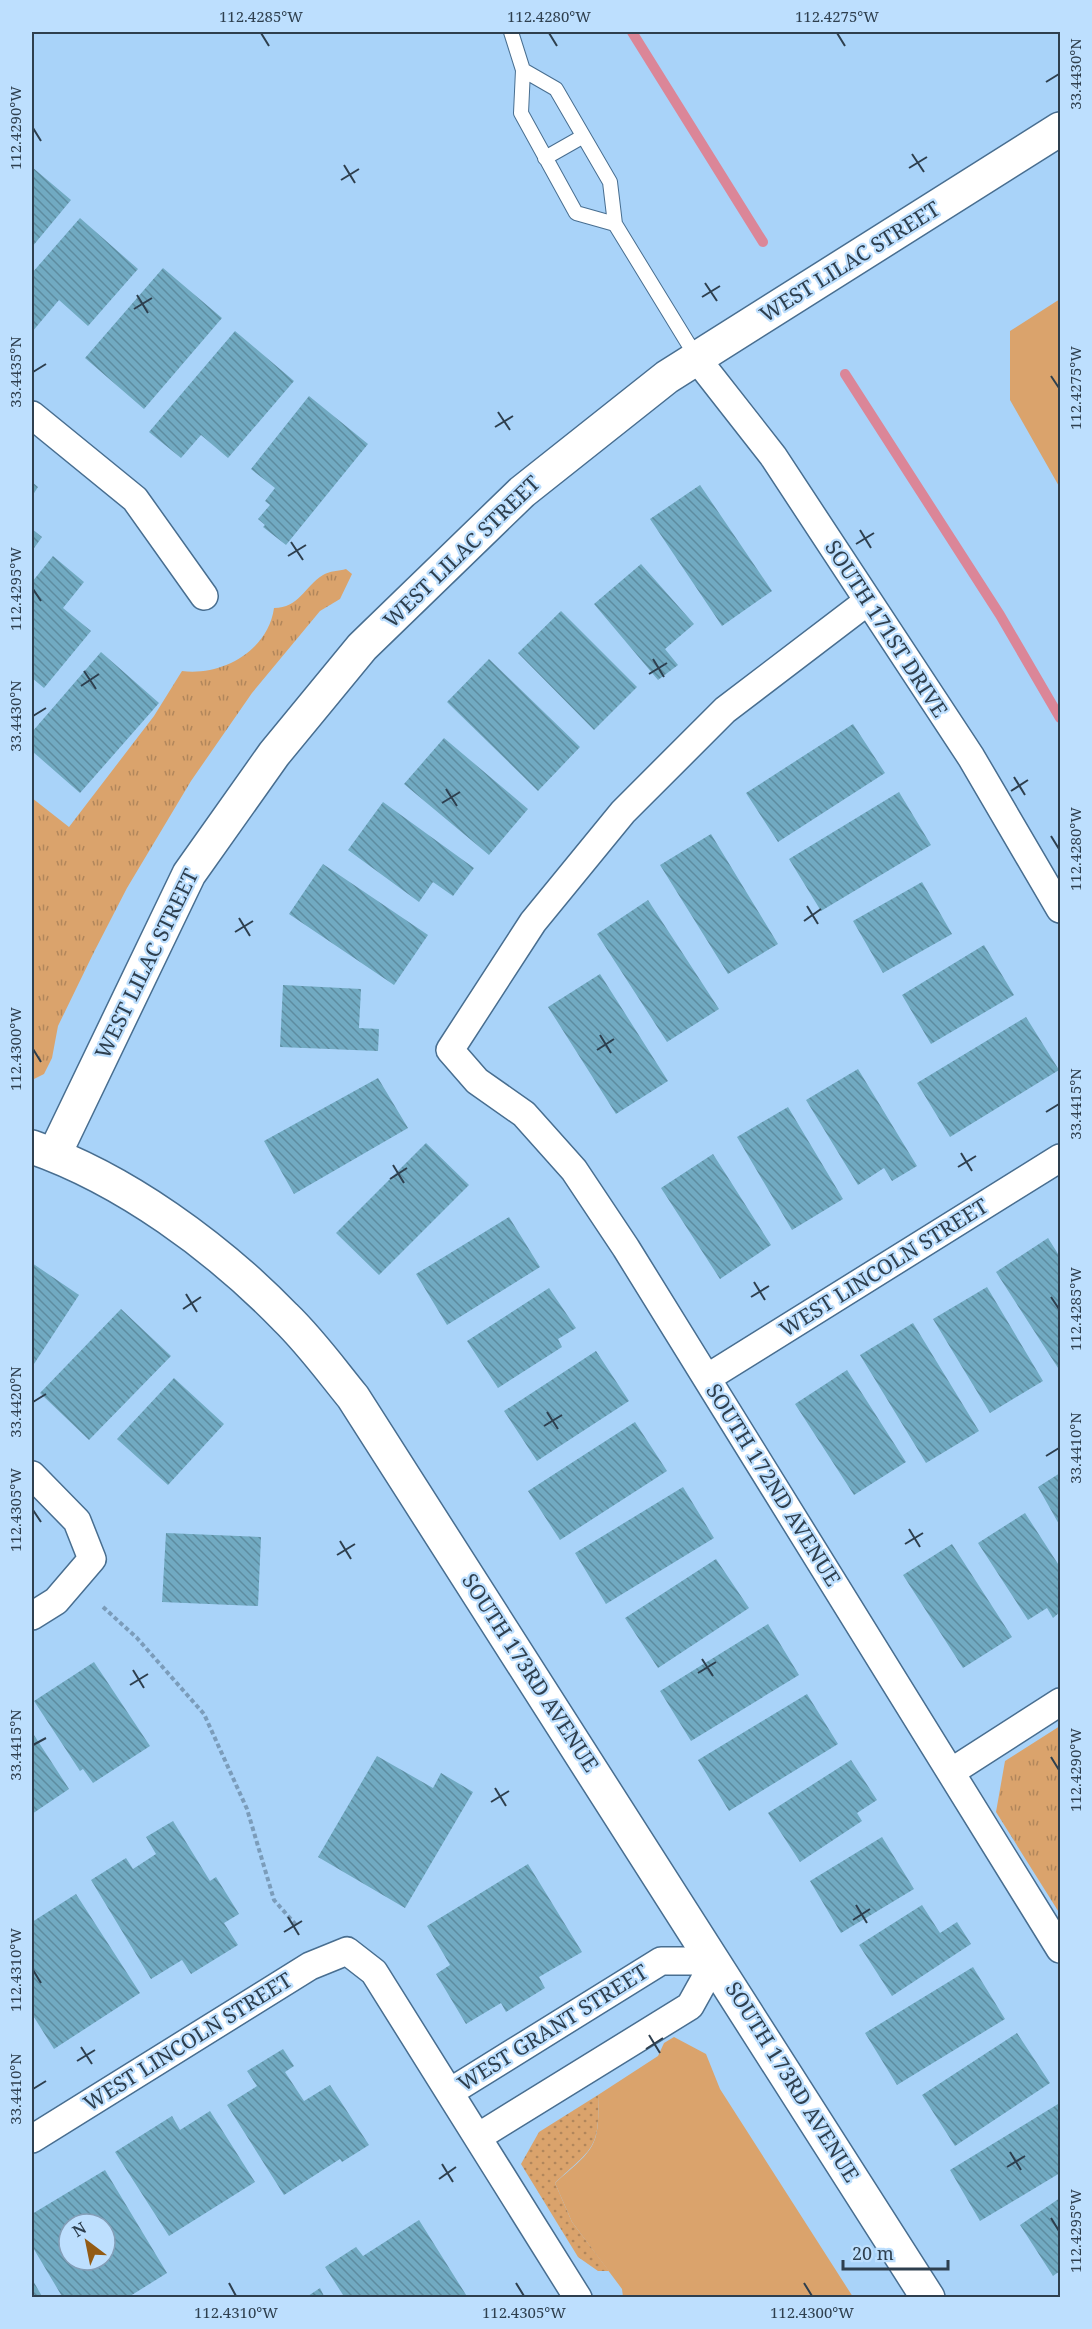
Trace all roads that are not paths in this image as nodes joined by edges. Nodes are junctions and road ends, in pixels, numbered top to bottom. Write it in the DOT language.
graph roads {
  1 [pos="511,32"];
  2 [pos="523,70"];
  3 [pos="1060,129"];
  4 [pos="582,137"];
  5 [pos="545,158"];
  6 [pos="615,224"];
  7 [pos="697,358"];
  8 [pos="32,415"];
  9 [pos="204,596"];
  10 [pos="868,601"];
  11 [pos="1060,909"];
  12 [pos="43,1151"];
  13 [pos="1060,1158"];
  14 [pos="707,1378"];
  15 [pos="32,1475"];
  16 [pos="32,1616"];
  17 [pos="1060,1702"];
  18 [pos="951,1772"];
  19 [pos="1060,1949"];
  20 [pos="715,1961"];
  21 [pos="450,2092"];
  22 [pos="478,2137"];
  23 [pos="32,2139"];
  24 [pos="578,2298"];
  25 [pos="928,2298"];
  1 -- 2 [label="lane"];
  2 -- 4 [label="lane"];
  2 -- 5 [label="lane"];
  3 -- 7 [label="street, WEST LILAC STREET"];
  4 -- 5 [label="lane"];
  4 -- 6 [label="lane"];
  5 -- 6 [label="lane"];
  6 -- 7 [label="lane"];
  7 -- 10 [label="street, SOUTH 171ST DRIVE"];
  7 -- 12 [label="street, WEST LILAC STREET"];
  8 -- 9 [label="street"];
  10 -- 11 [label="street, SOUTH 171ST DRIVE"];
  10 -- 14 [label="street, SOUTH 172ND AVENUE"];
  12 -- 20 [label="street, SOUTH 173RD AVENUE"];
  13 -- 14 [label="street, WEST LINCOLN STREET"];
  14 -- 18 [label="street, SOUTH 172ND AVENUE"];
  15 -- 16 [label="street"];
  17 -- 18 [label="street"];
  18 -- 19 [label="street, SOUTH 172ND AVENUE"];
  20 -- 21 [label="street, WEST GRANT STREET"];
  20 -- 22 [label="street"];
  20 -- 25 [label="street, SOUTH 173RD AVENUE"];
  21 -- 22 [label="street"];
  21 -- 23 [label="street, WEST LINCOLN STREET"];
  22 -- 24 [label="street"];
}
